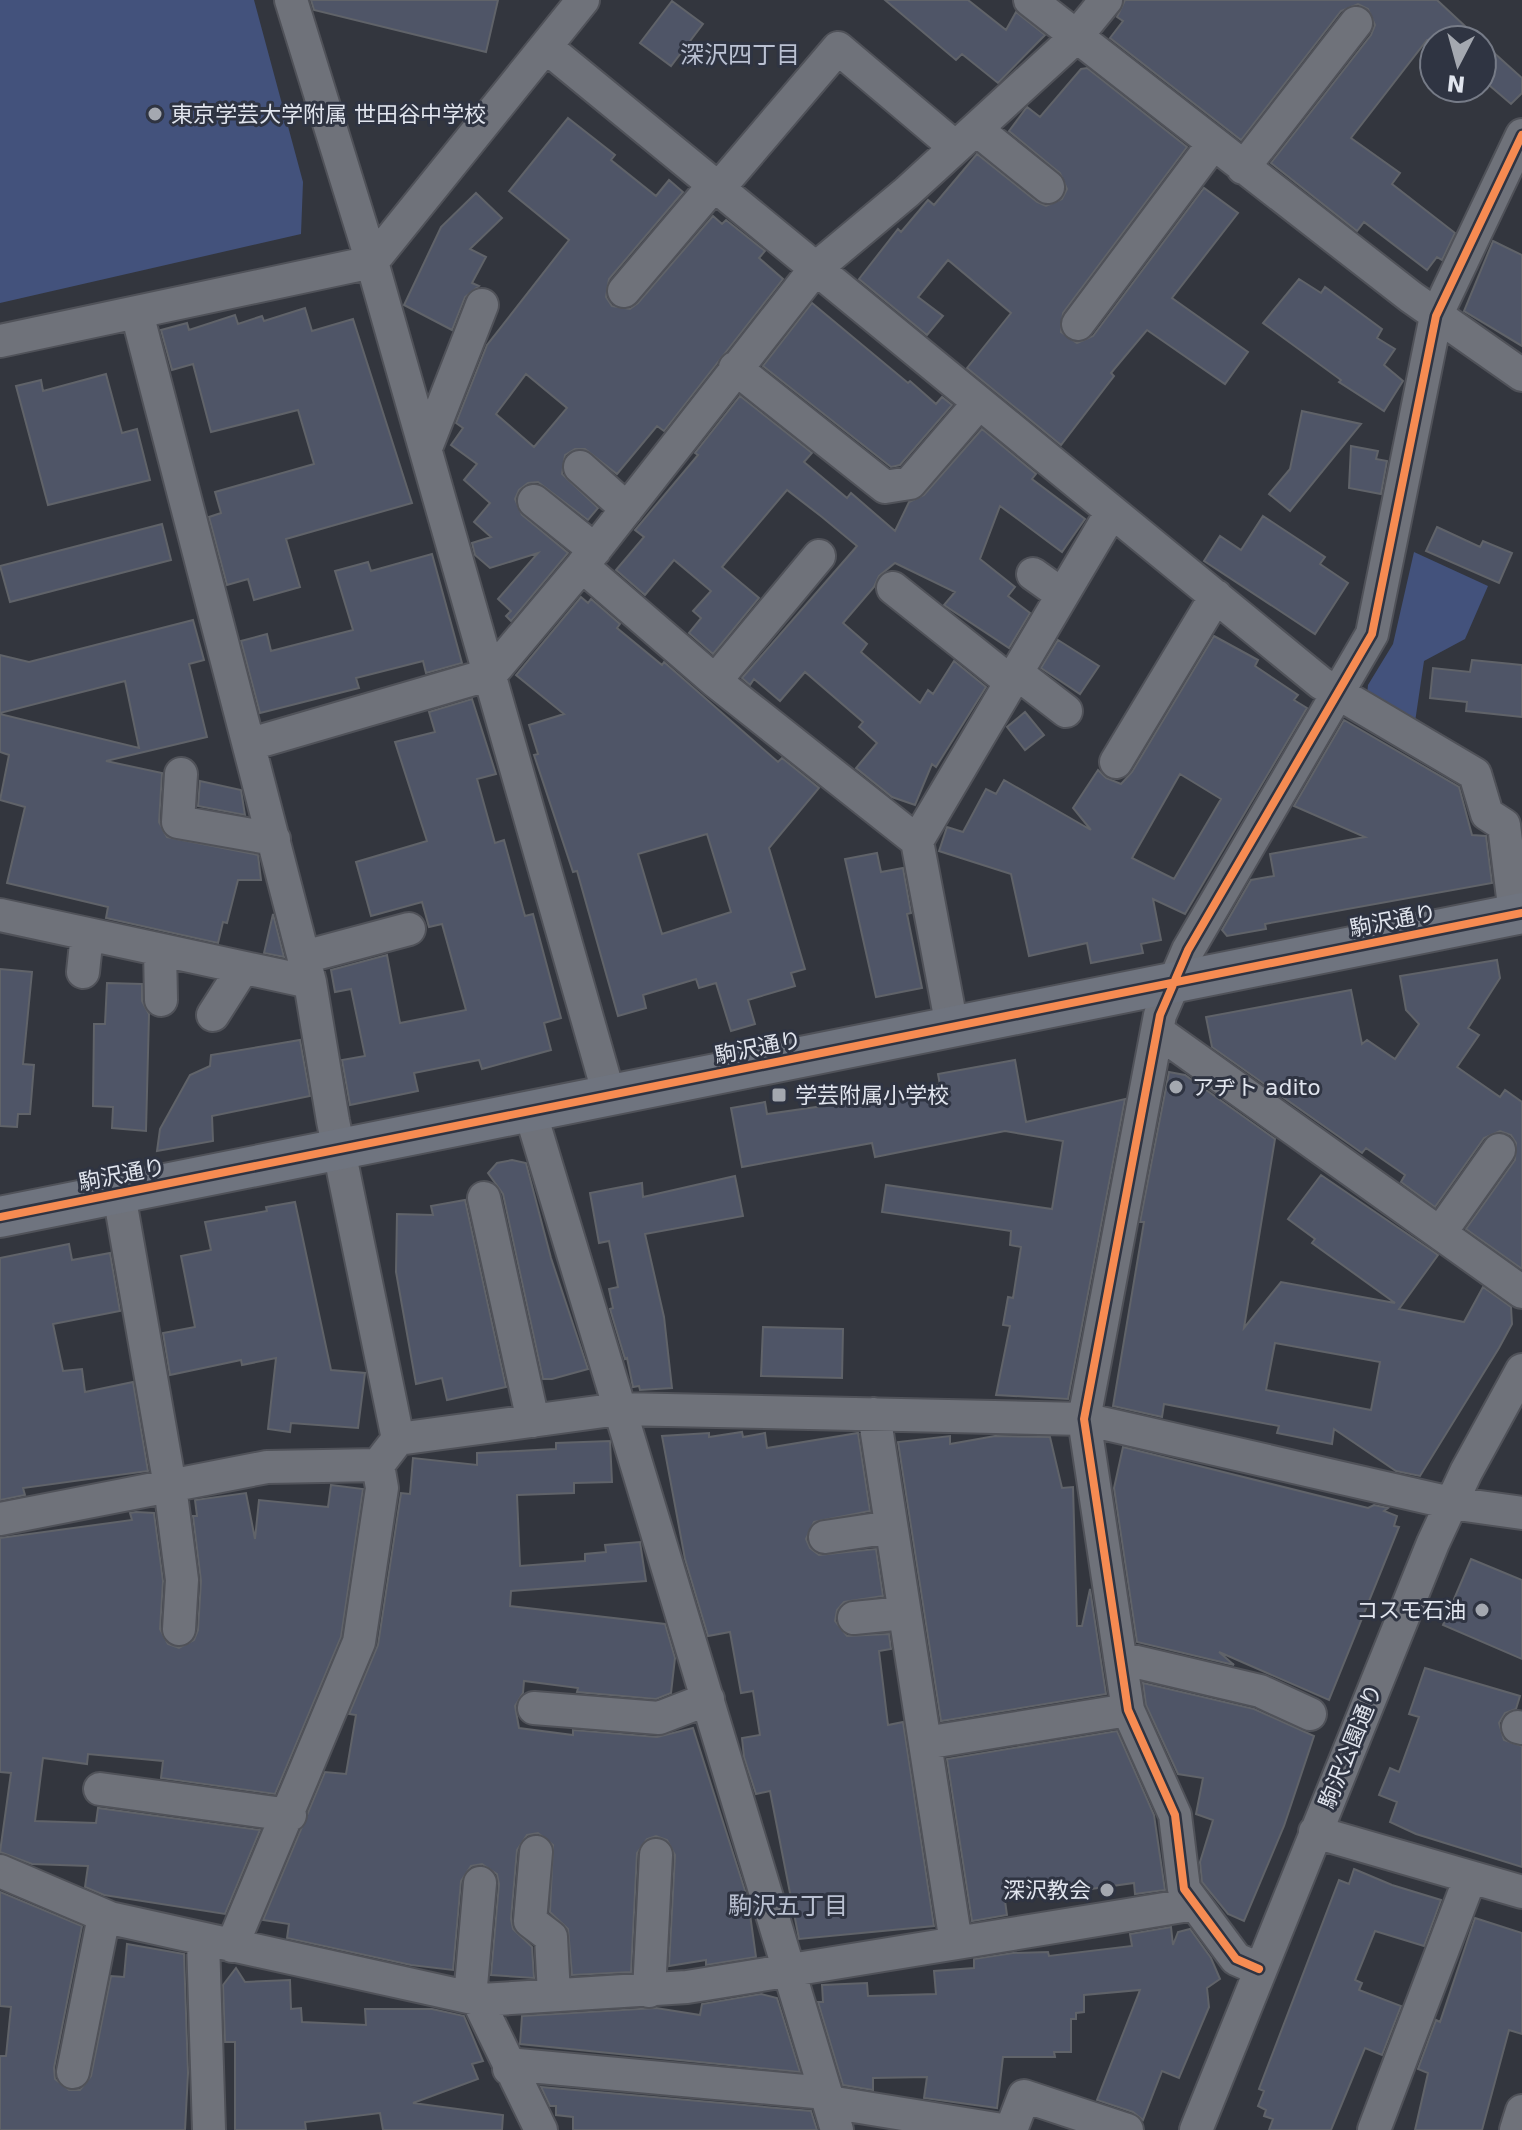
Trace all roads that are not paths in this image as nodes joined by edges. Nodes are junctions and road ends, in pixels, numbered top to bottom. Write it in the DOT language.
graph roads {
  1 [pos="291,0"];
  2 [pos="583,0"];
  3 [pos="1030,0"];
  4 [pos="1106,0"];
  5 [pos="1356,23"];
  6 [pos="1075,38"];
  7 [pos="546,47"];
  8 [pos="1522,135"];
  9 [pos="966,138"];
  10 [pos="1213,144"];
  11 [pos="1243,168"];
  12 [pos="716,187"];
  13 [pos="1048,187"];
  14 [pos="372,262"];
  15 [pos="815,269"];
  16 [pos="624,291"];
  17 [pos="482,305"];
  18 [pos="137,313"];
  19 [pos="1436,316"];
  20 [pos="1078,324"];
  21 [pos="0,341"];
  22 [pos="735,368"];
  23 [pos="1522,375"];
  24 [pos="979,403"];
  25 [pos="426,448"];
  26 [pos="580,467"];
  27 [pos="534,501"];
  28 [pos="627,509"];
  29 [pos="1111,513"];
  30 [pos="819,556"];
  31 [pos="588,558"];
  32 [pos="1033,574"];
  33 [pos="893,588"];
  34 [pos="1061,594"];
  35 [pos="1216,596"];
  36 [pos="491,674"];
  37 [pos="1015,679"];
  38 [pos="715,681"];
  39 [pos="1337,693"];
  40 [pos="1066,711"];
  41 [pos="251,744"];
  42 [pos="1116,762"];
  43 [pos="181,774"];
  44 [pos="274,839"];
  45 [pos="917,841"];
  46 [pos="1518,914"];
  47 [pos="0,915"];
  48 [pos="409,929"];
  49 [pos="87,934"];
  50 [pos="160,950"];
  51 [pos="243,968"];
  52 [pos="307,970"];
  53 [pos="83,972"];
  54 [pos="1175,981"];
  55 [pos="161,1000"];
  56 [pos="213,1015"];
  57 [pos="952,1027"];
  58 [pos="1157,1031"];
  59 [pos="609,1095"];
  60 [pos="530,1111"];
  61 [pos="339,1149"];
  62 [pos="1499,1150"];
  63 [pos="119,1194"];
  64 [pos="484,1198"];
  65 [pos="0,1217"];
  66 [pos="1440,1233"];
  67 [pos="1522,1292"];
  68 [pos="1522,1370"];
  69 [pos="619,1409"];
  70 [pos="874,1414"];
  71 [pos="1084,1419"];
  72 [pos="533,1421"];
  73 [pos="398,1439"];
  74 [pos="378,1465"];
  75 [pos="170,1486"];
  76 [pos="1451,1503"];
  77 [pos="1522,1513"];
  78 [pos="0,1519"];
  79 [pos="891,1527"];
  80 [pos="825,1537"];
  81 [pos="904,1613"];
  82 [pos="854,1618"];
  83 [pos="179,1629"];
  84 [pos="1120,1658"];
  85 [pos="708,1699"];
  86 [pos="534,1708"];
  87 [pos="1128,1710"];
  88 [pos="1310,1714"];
  89 [pos="925,1743"];
  90 [pos="100,1789"];
  91 [pos="290,1815"];
  92 [pos="1315,1832"];
  93 [pos="536,1852"];
  94 [pos="656,1855"];
  95 [pos="0,1871"];
  96 [pos="1470,1878"];
  97 [pos="480,1883"];
  98 [pos="1522,1892"];
  99 [pos="1195,1904"];
  100 [pos="104,1916"];
  101 [pos="218,1943"];
  102 [pos="956,1943"];
  103 [pos="1259,1969"];
  104 [pos="787,1971"];
  105 [pos="649,1991"];
  106 [pos="554,1995"];
  107 [pos="481,2000"];
  108 [pos="509,2069"];
  109 [pos="73,2072"];
  110 [pos="831,2108"];
  111 [pos="1522,2111"];
  112 [pos="209,2130"];
  113 [pos="541,2130"];
  114 [pos="1002,2130"];
  115 [pos="1011,2130"];
  116 [pos="1127,2130"];
  117 [pos="1196,2130"];
  118 [pos="1374,2130"];
  119 [pos="1516,2130"];
  1 -- 14 [label="street"];
  2 -- 7 [label="street"];
  3 -- 6 [label="street"];
  4 -- 6 [label="street"];
  5 -- 11 [label="street"];
  6 -- 9 [label="street"];
  6 -- 10 [label="street"];
  7 -- 12 [label="street"];
  7 -- 14 [label="street"];
  8 -- 19 [label="street"];
  9 -- 12 [label="street"];
  9 -- 13 [label="street"];
  9 -- 15 [label="street"];
  10 -- 11 [label="street"];
  10 -- 20 [label="street"];
  11 -- 19 [label="street"];
  12 -- 15 [label="street"];
  12 -- 16 [label="street"];
  14 -- 18 [label="street"];
  14 -- 25 [label="street"];
  15 -- 22 [label="street"];
  15 -- 24 [label="street"];
  17 -- 25 [label="street"];
  18 -- 21 [label="street"];
  18 -- 41 [label="street"];
  19 -- 23 [label="street"];
  19 -- 39 [label="street"];
  22 -- 24 [label="street"];
  22 -- 28 [label="street"];
  24 -- 29 [label="street"];
  25 -- 36 [label="street"];
  26 -- 28 [label="street"];
  27 -- 31 [label="street"];
  28 -- 31 [label="street"];
  29 -- 34 [label="street"];
  29 -- 35 [label="street"];
  30 -- 38 [label="street"];
  31 -- 36 [label="street"];
  31 -- 38 [label="street"];
  32 -- 34 [label="street"];
  33 -- 37 [label="street"];
  34 -- 37 [label="street"];
  35 -- 39 [label="street"];
  35 -- 42 [label="street"];
  36 -- 41 [label="street"];
  36 -- 59 [label="street"];
  37 -- 40 [label="street"];
  37 -- 45 [label="street"];
  38 -- 45 [label="street"];
  39 -- 46 [label="street"];
  39 -- 54 [label="street"];
  41 -- 44 [label="street"];
  43 -- 44 [label="street"];
  44 -- 52 [label="street"];
  45 -- 57 [label="street"];
  46 -- 54 [label="main road, 駒沢通り"];
  47 -- 49 [label="street"];
  48 -- 52 [label="street"];
  49 -- 50 [label="street"];
  49 -- 53 [label="street"];
  50 -- 51 [label="street"];
  50 -- 55 [label="street"];
  51 -- 52 [label="street"];
  51 -- 56 [label="street"];
  52 -- 61 [label="street"];
  54 -- 57 [label="main road, 駒沢通り"];
  54 -- 58 [label="street"];
  57 -- 59 [label="main road, 駒沢通り"];
  58 -- 66 [label="street"];
  58 -- 71 [label="street"];
  59 -- 60 [label="main road, 駒沢通り"];
  60 -- 61 [label="main road, 駒沢通り"];
  60 -- 69 [label="street"];
  61 -- 63 [label="main road, 駒沢通り"];
  61 -- 73 [label="street"];
  62 -- 66 [label="street"];
  63 -- 65 [label="main road, 駒沢通り"];
  63 -- 75 [label="street"];
  64 -- 72 [label="street"];
  66 -- 67 [label="street"];
  68 -- 76 [label="street, 駒沢公園通り"];
  69 -- 70 [label="street"];
  69 -- 72 [label="street"];
  69 -- 85 [label="street"];
  70 -- 71 [label="street"];
  70 -- 79 [label="street"];
  71 -- 76 [label="street"];
  71 -- 84 [label="street"];
  72 -- 73 [label="street"];
  73 -- 74 [label="street"];
  74 -- 75 [label="street"];
  74 -- 91 [label="street"];
  75 -- 78 [label="street"];
  75 -- 83 [label="street"];
  76 -- 77 [label="street"];
  76 -- 92 [label="street, 駒沢公園通り"];
  79 -- 80 [label="street"];
  79 -- 81 [label="street"];
  81 -- 82 [label="street"];
  81 -- 89 [label="street"];
  84 -- 87 [label="street"];
  84 -- 88 [label="street"];
  85 -- 86 [label="street"];
  85 -- 104 [label="street"];
  87 -- 89 [label="street"];
  87 -- 99 [label="street"];
  89 -- 102 [label="street"];
  90 -- 91 [label="street"];
  91 -- 101 [label="street"];
  92 -- 96 [label="street"];
  92 -- 103 [label="street, 駒沢公園通り"];
  93 -- 106 [label="street"];
  94 -- 105 [label="street"];
  95 -- 100 [label="street"];
  96 -- 98 [label="street"];
  96 -- 118 [label="street"];
  97 -- 107 [label="street"];
  99 -- 102 [label="street"];
  99 -- 103 [label="street"];
  100 -- 101 [label="street"];
  100 -- 109 [label="street"];
  101 -- 107 [label="street"];
  101 -- 112 [label="street"];
  102 -- 104 [label="street"];
  103 -- 117 [label="street, 駒沢公園通り"];
  104 -- 105 [label="street"];
  104 -- 110 [label="street"];
  105 -- 106 [label="street"];
  106 -- 107 [label="street"];
  107 -- 108 [label="street"];
  108 -- 110 [label="street"];
  108 -- 113 [label="street"];
  110 -- 114 [label="street"];
  111 -- 119 [label="street"];
  115 -- 116 [label="street"];
}
